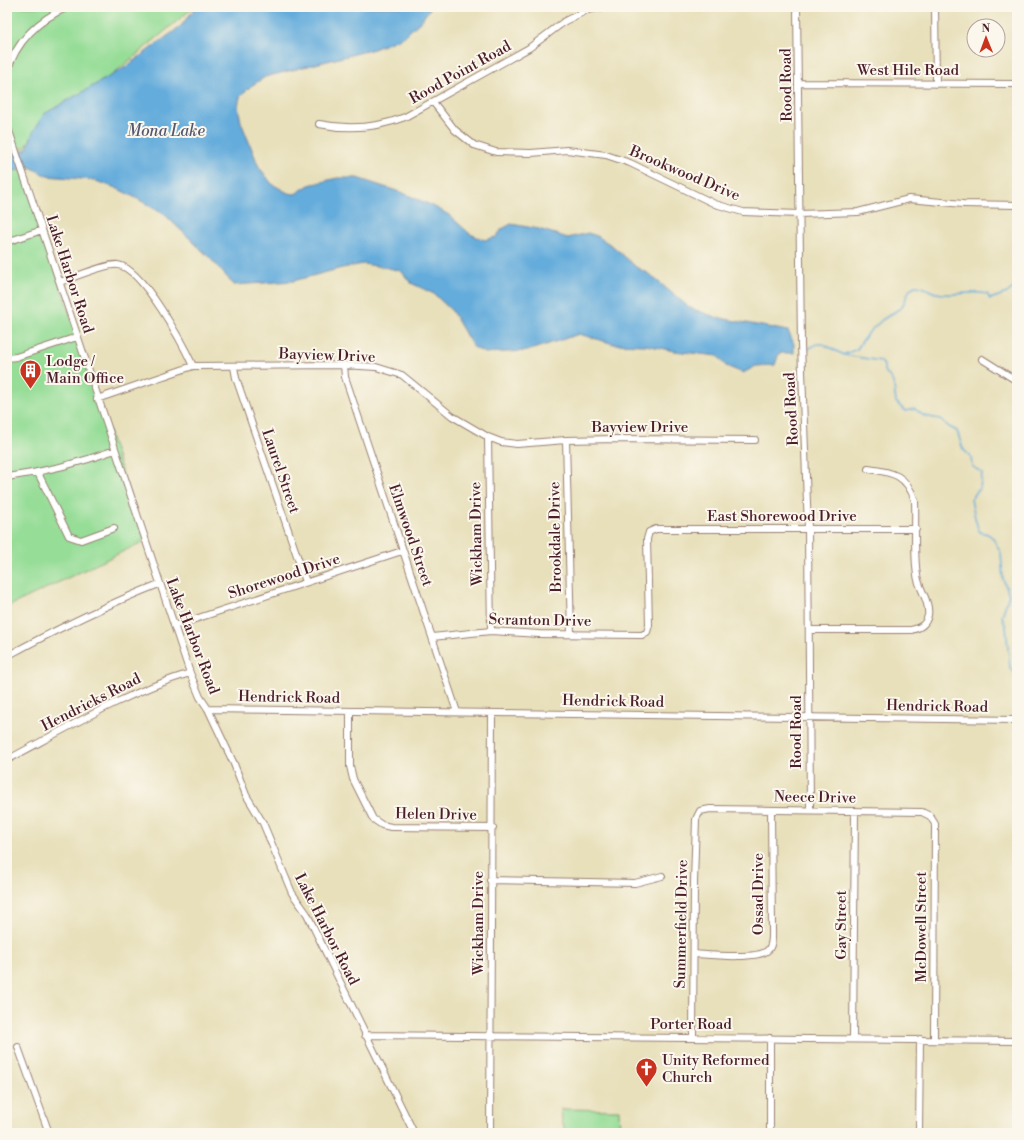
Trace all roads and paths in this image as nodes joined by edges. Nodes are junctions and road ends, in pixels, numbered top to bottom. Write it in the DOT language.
graph roads {
  1 [pos="68,7"];
  2 [pos="603,7"];
  3 [pos="797,7"];
  4 [pos="935,7"];
  5 [pos="7,73"];
  6 [pos="799,83"];
  7 [pos="936,84"];
  8 [pos="1017,84"];
  9 [pos="433,102"];
  10 [pos="319,124"];
  11 [pos="7,125"];
  12 [pos="1017,205"];
  13 [pos="800,214"];
  14 [pos="42,230"];
  15 [pos="7,242"];
  16 [pos="60,282"];
  17 [pos="77,337"];
  18 [pos="7,358"];
  19 [pos="982,359"];
  20 [pos="344,365"];
  21 [pos="193,366"];
  22 [pos="234,367"];
  23 [pos="1017,381"];
  24 [pos="98,400"];
  25 [pos="488,437"];
  26 [pos="566,440"];
  27 [pos="754,440"];
  28 [pos="115,450"];
  29 [pos="868,469"];
  30 [pos="38,473"];
  31 [pos="7,477"];
  32 [pos="114,528"];
  33 [pos="916,529"];
  34 [pos="808,530"];
  35 [pos="402,551"];
  36 [pos="306,582"];
  37 [pos="159,584"];
  38 [pos="174,626"];
  39 [pos="809,630"];
  40 [pos="491,631"];
  41 [pos="647,632"];
  42 [pos="571,634"];
  43 [pos="432,637"];
  44 [pos="7,656"];
  45 [pos="190,673"];
  46 [pos="208,709"];
  47 [pos="350,711"];
  48 [pos="457,712"];
  49 [pos="492,713"];
  50 [pos="809,717"];
  51 [pos="1017,720"];
  52 [pos="7,760"];
  53 [pos="771,810"];
  54 [pos="810,810"];
  55 [pos="700,811"];
  56 [pos="854,811"];
  57 [pos="930,816"];
  58 [pos="493,828"];
  59 [pos="662,876"];
  60 [pos="490,880"];
  61 [pos="695,954"];
  62 [pos="365,1035"];
  63 [pos="490,1036"];
  64 [pos="693,1038"];
  65 [pos="770,1038"];
  66 [pos="854,1039"];
  67 [pos="920,1039"];
  68 [pos="934,1040"];
  69 [pos="1017,1041"];
  70 [pos="18,1047"];
  71 [pos="49,1133"];
  72 [pos="414,1133"];
  73 [pos="490,1133"];
  74 [pos="770,1133"];
  75 [pos="919,1133"];
  1 -- 5 [label="street"];
  2 -- 9 [label="street, Rood Point Road"];
  3 -- 6 [label="street, Rood Road"];
  4 -- 7 [label="street"];
  6 -- 7 [label="street, West Hile Road"];
  6 -- 13 [label="street, Rood Road"];
  7 -- 8 [label="street, West Hile Road"];
  9 -- 10 [label="street, Rood Point Road"];
  9 -- 13 [label="street, Brookwood Drive"];
  11 -- 14 [label="street, Lake Harbor Road"];
  12 -- 13 [label="street, Brookwood Drive"];
  13 -- 34 [label="street, Rood Road"];
  14 -- 15 [label="street"];
  14 -- 16 [label="street, Lake Harbor Road"];
  16 -- 17 [label="street, Lake Harbor Road"];
  16 -- 21 [label="street"];
  17 -- 18 [label="street"];
  17 -- 24 [label="street, Lake Harbor Road"];
  19 -- 23 [label="street"];
  20 -- 22 [label="street, Bayview Drive"];
  20 -- 25 [label="street, Bayview Drive"];
  20 -- 35 [label="street, Elmwood Street"];
  21 -- 22 [label="street, Bayview Drive"];
  21 -- 24 [label="street, Bayview Drive"];
  22 -- 36 [label="street, Laurel Street"];
  24 -- 28 [label="street, Lake Harbor Road"];
  25 -- 26 [label="street, Bayview Drive"];
  25 -- 40 [label="street, Wickham Drive"];
  26 -- 27 [label="street, Bayview Drive"];
  26 -- 42 [label="street, Brookdale Drive"];
  28 -- 30 [label="street"];
  28 -- 37 [label="street, Lake Harbor Road"];
  29 -- 33 [label="street"];
  30 -- 31 [label="street"];
  30 -- 32 [label="street"];
  33 -- 34 [label="street, East Shorewood Drive"];
  33 -- 39 [label="street"];
  34 -- 39 [label="street, Rood Road"];
  34 -- 41 [label="street, East Shorewood Drive"];
  35 -- 36 [label="street, Shorewood Drive"];
  35 -- 43 [label="street, Elmwood Street"];
  36 -- 38 [label="street, Shorewood Drive"];
  37 -- 38 [label="street, Lake Harbor Road"];
  37 -- 44 [label="street"];
  38 -- 45 [label="street, Lake Harbor Road"];
  39 -- 50 [label="street, Rood Road"];
  40 -- 42 [label="street, Scranton Drive"];
  40 -- 43 [label="street, Scranton Drive"];
  41 -- 42 [label="street, Scranton Drive"];
  43 -- 48 [label="street, Elmwood Street"];
  45 -- 46 [label="street, Lake Harbor Road"];
  45 -- 52 [label="street, Hendricks Road"];
  46 -- 47 [label="street, Hendrick Road"];
  46 -- 62 [label="street, Lake Harbor Road"];
  47 -- 48 [label="street, Hendrick Road"];
  47 -- 58 [label="street, Helen Drive"];
  48 -- 49 [label="street, Hendrick Road"];
  49 -- 50 [label="street, Hendrick Road"];
  49 -- 58 [label="street, Wickham Drive"];
  50 -- 51 [label="street, Hendrick Road"];
  50 -- 54 [label="street, Rood Road"];
  53 -- 54 [label="street, Neece Drive"];
  53 -- 55 [label="street, Neece Drive"];
  53 -- 61 [label="street, Ossad Drive"];
  54 -- 56 [label="street, Neece Drive"];
  55 -- 61 [label="street, Summerfield Drive"];
  56 -- 57 [label="street, Neece Drive"];
  56 -- 66 [label="street, Gay Street"];
  57 -- 68 [label="street, McDowell Street"];
  58 -- 60 [label="street, Wickham Drive"];
  59 -- 60 [label="street"];
  60 -- 63 [label="street, Wickham Drive"];
  61 -- 64 [label="street, Summerfield Drive"];
  62 -- 63 [label="street, Porter Road"];
  62 -- 72 [label="street, Lake Harbor Road"];
  63 -- 64 [label="street, Porter Road"];
  63 -- 73 [label="street, Wickham Drive"];
  64 -- 65 [label="street, Porter Road"];
  65 -- 66 [label="street, Porter Road"];
  65 -- 74 [label="street"];
  66 -- 67 [label="street, Porter Road"];
  67 -- 68 [label="street, Porter Road"];
  67 -- 75 [label="street"];
  68 -- 69 [label="street, Porter Road"];
  70 -- 71 [label="street"];
}
